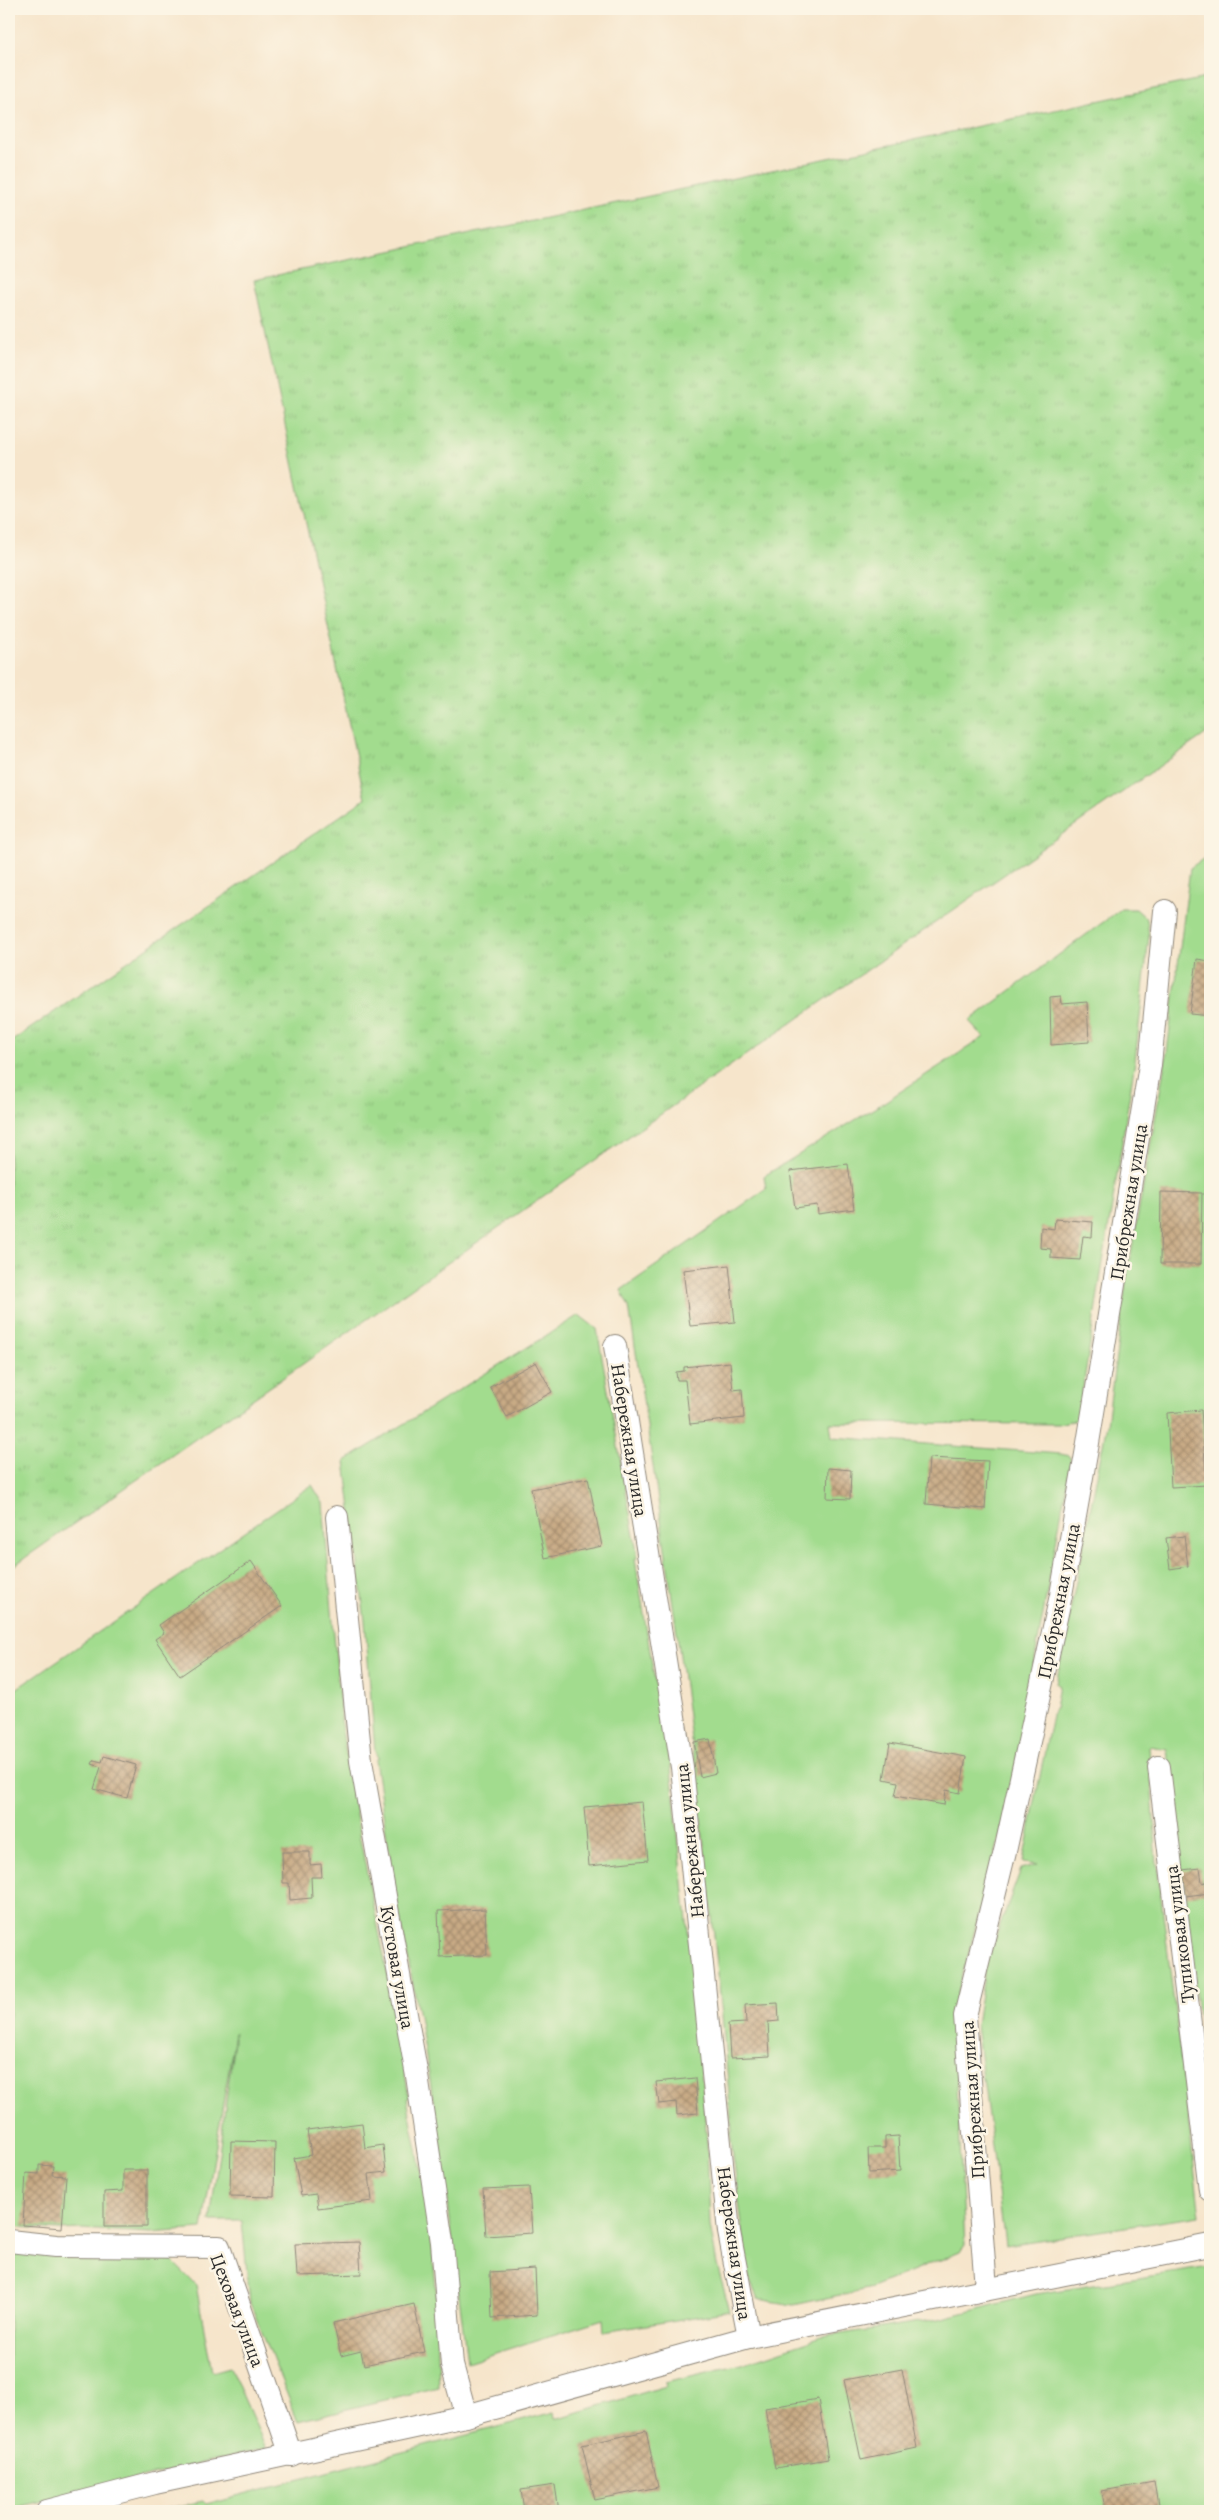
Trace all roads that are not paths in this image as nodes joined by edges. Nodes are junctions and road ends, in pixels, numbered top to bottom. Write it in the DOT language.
graph roads {
  1 [pos="1165,911"];
  2 [pos="616,1346"];
  3 [pos="337,1517"];
  4 [pos="1158,1767"];
  5 [pos="1210,2190"];
  6 [pos="9,2241"];
  7 [pos="1210,2245"];
  8 [pos="986,2288"];
  9 [pos="749,2338"];
  10 [pos="466,2416"];
  11 [pos="290,2455"];
  12 [pos="47,2511"];
  1 -- 8 [label="lane, Прибрежная улица"];
  2 -- 9 [label="lane, Набережная улица"];
  3 -- 10 [label="lane, Кустовая улица"];
  4 -- 5 [label="lane, Тупиковая улица"];
  6 -- 11 [label="lane, Цеховая улица"];
  7 -- 8 [label="lane"];
  8 -- 9 [label="lane"];
  9 -- 10 [label="lane"];
  10 -- 11 [label="lane"];
  11 -- 12 [label="lane"];
}
